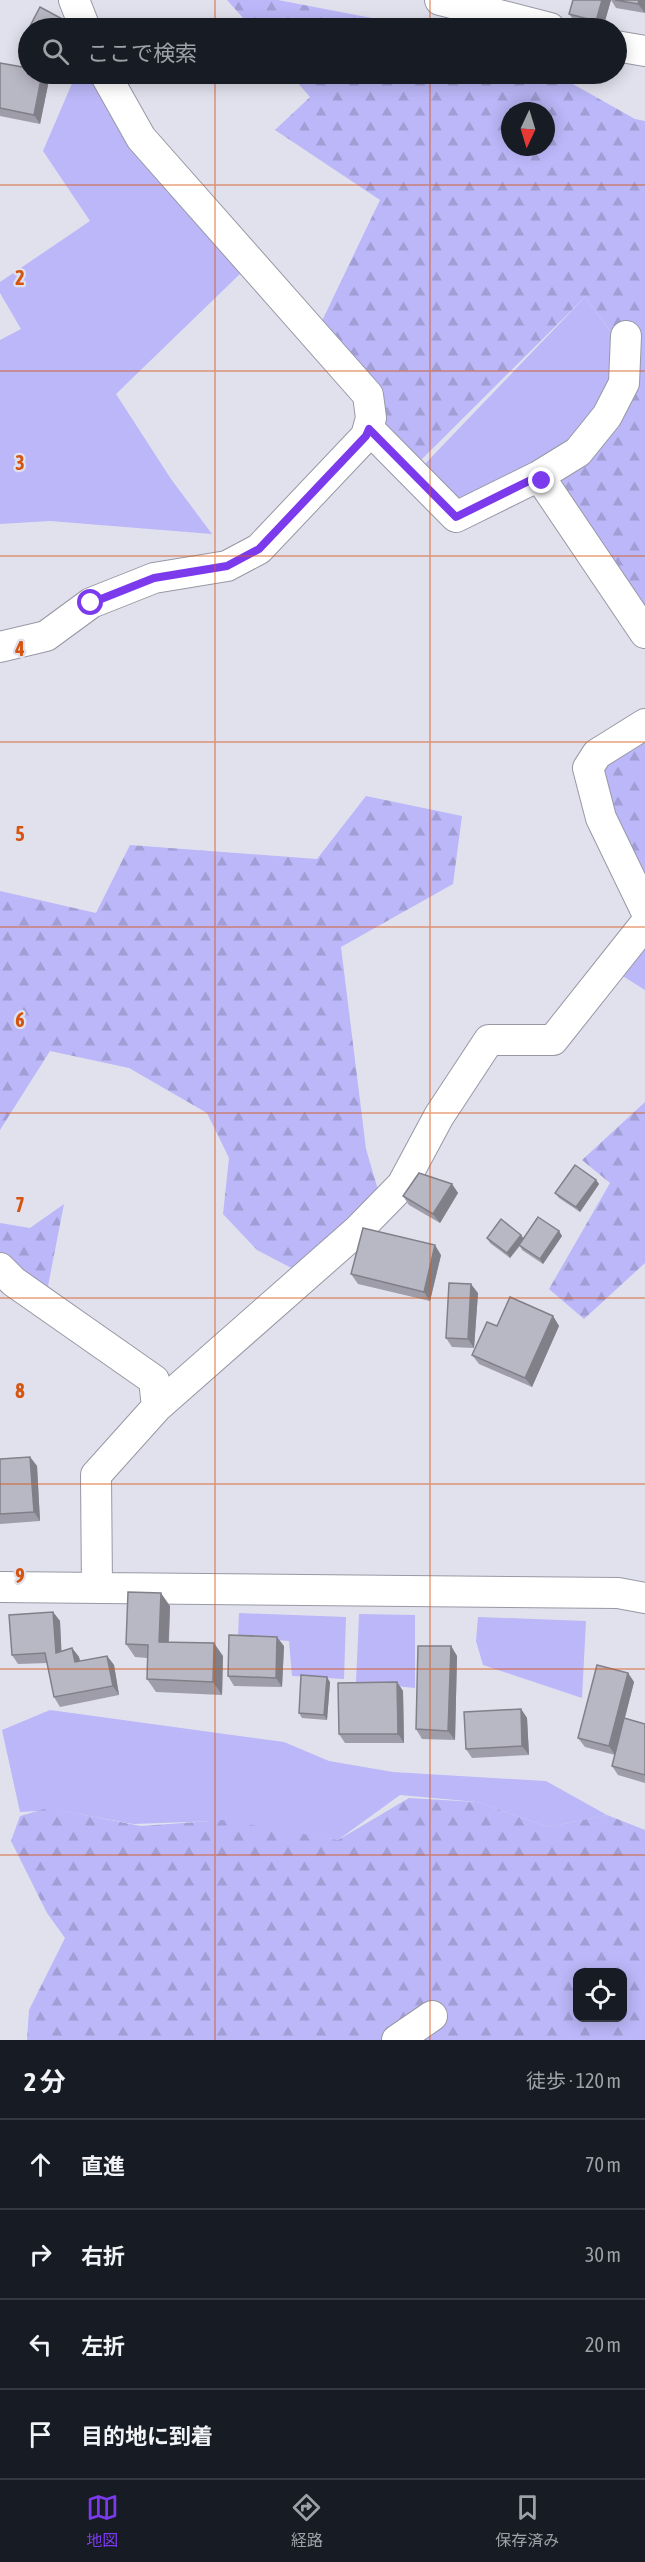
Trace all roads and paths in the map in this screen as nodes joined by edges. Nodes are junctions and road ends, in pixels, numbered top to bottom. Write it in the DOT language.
graph roads {
  1 [pos="74,0"];
  2 [pos="440,0"];
  3 [pos="81,18"];
  4 [pos="511,18"];
  5 [pos="627,49"];
  6 [pos="645,51"];
  7 [pos="111,84"];
  8 [pos="626,336"];
  9 [pos="369,429"];
  10 [pos="539,476"];
  11 [pos="645,633"];
  12 [pos="0,647"];
  13 [pos="645,724"];
  14 [pos="645,909"];
  15 [pos="645,924"];
  16 [pos="0,1268"];
  17 [pos="157,1407"];
  18 [pos="0,1587"];
  19 [pos="97,1588"];
  20 [pos="645,1598"];
  21 [pos="432,2016"];
  22 [pos="398,2040"];
  1 -- 3 [label="street"];
  2 -- 4 [label="street"];
  5 -- 6 [label="street"];
  7 -- 9 [label="street"];
  8 -- 10 [label="street"];
  9 -- 10 [label="street"];
  9 -- 12 [label="street"];
  10 -- 11 [label="street"];
  13 -- 14 [label="street"];
  15 -- 17 [label="street"];
  16 -- 17 [label="street"];
  17 -- 19 [label="street"];
  18 -- 19 [label="street"];
  19 -- 20 [label="street"];
  21 -- 22 [label="street"];
}
